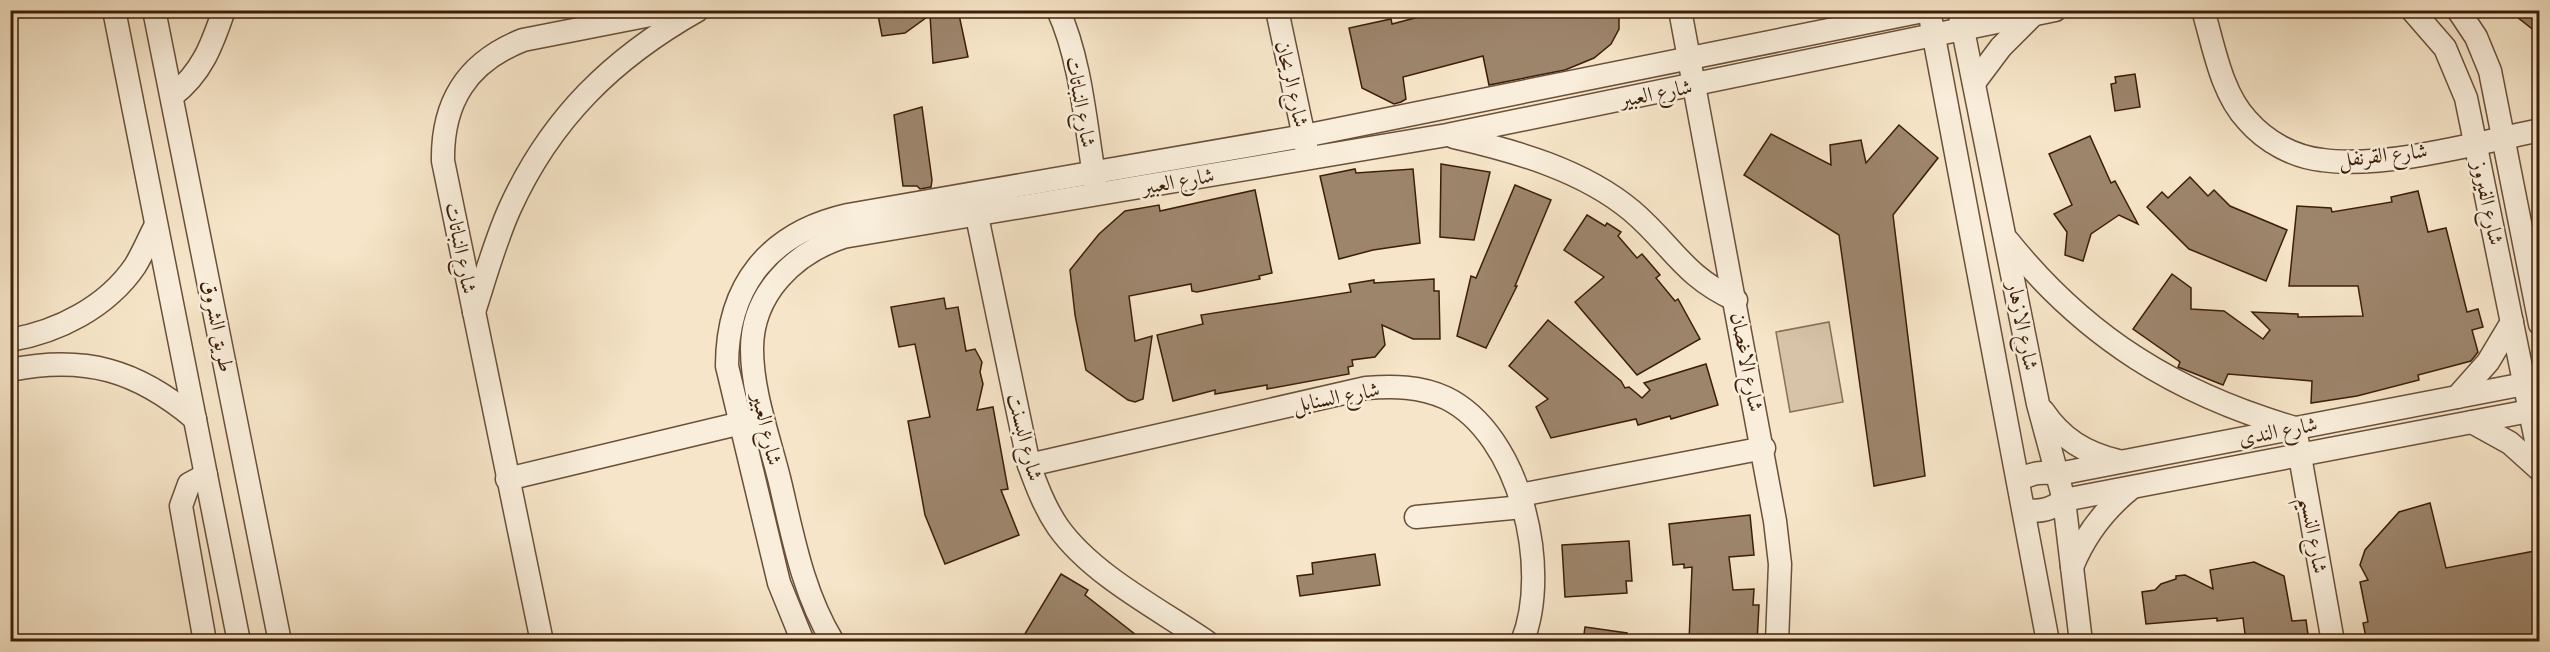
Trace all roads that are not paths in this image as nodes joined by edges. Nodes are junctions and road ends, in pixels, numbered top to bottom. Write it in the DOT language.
graph roads {
  1 [pos="114,10"];
  2 [pos="154,10"];
  3 [pos="224,10"];
  4 [pos="676,10"];
  5 [pos="698,10"];
  6 [pos="1058,10"];
  7 [pos="1277,10"];
  8 [pos="1680,10"];
  9 [pos="1928,10"];
  10 [pos="2203,10"];
  11 [pos="2412,10"];
  12 [pos="2458,10"];
  13 [pos="2044,13"];
  14 [pos="1869,17"];
  15 [pos="1961,20"];
  16 [pos="1934,35"];
  17 [pos="1690,60"];
  18 [pos="1974,83"];
  19 [pos="1695,85"];
  20 [pos="172,96"];
  21 [pos="2540,130"];
  22 [pos="1447,135"];
  23 [pos="1304,136"];
  24 [pos="2505,138"];
  25 [pos="2476,143"];
  26 [pos="1309,158"];
  27 [pos="1093,172"];
  28 [pos="1097,195"];
  29 [pos="974,204"];
  30 [pos="156,225"];
  31 [pos="2005,237"];
  32 [pos="1736,300"];
  33 [pos="474,313"];
  34 [pos="2539,319"];
  35 [pos="2512,322"];
  36 [pos="10,340"];
  37 [pos="10,370"];
  38 [pos="2532,382"];
  39 [pos="2457,397"];
  40 [pos="2038,404"];
  41 [pos="2535,410"];
  42 [pos="764,417"];
  43 [pos="195,419"];
  44 [pos="2472,422"];
  45 [pos="739,423"];
  46 [pos="2295,428"];
  47 [pos="1764,448"];
  48 [pos="2300,455"];
  49 [pos="2540,460"];
  50 [pos="2122,462"];
  51 [pos="1029,465"];
  52 [pos="2540,470"];
  53 [pos="206,474"];
  54 [pos="2058,474"];
  55 [pos="507,479"];
  56 [pos="2018,480"];
  57 [pos="2133,487"];
  58 [pos="2064,500"];
  59 [pos="1522,501"];
  60 [pos="2024,510"];
  61 [pos="1416,516"];
  62 [pos="2072,569"];
  63 [pos="205,642"];
  64 [pos="239,642"];
  65 [pos="280,642"];
  66 [pos="542,642"];
  67 [pos="803,642"];
  68 [pos="833,642"];
  69 [pos="1207,642"];
  70 [pos="1522,642"];
  71 [pos="1777,642"];
  72 [pos="2048,642"];
  73 [pos="2081,642"];
  74 [pos="2333,642"];
  1 -- 30 [label="street, طريق الشروق"];
  2 -- 20 [label="street, طريق الشروق"];
  3 -- 20 [label="street"];
  4 -- 33 [label="street, شارع النباتات"];
  5 -- 33 [label="street"];
  6 -- 27 [label="street, شارع النباتات"];
  7 -- 23 [label="street, شارع الريحان"];
  8 -- 17 [label="street"];
  9 -- 14 [label="street, شارع العبير"];
  9 -- 16 [label="street, شارع الازهار"];
  10 -- 25 [label="street, شارع القرنفل"];
  11 -- 25 [label="street, شارع الفيروز"];
  12 -- 24 [label="street, شارع الفيروز"];
  13 -- 15 [label="street"];
  13 -- 18 [label="street"];
  14 -- 17 [label="street, شارع العبير"];
  15 -- 16 [label="street, شارع العبير"];
  15 -- 18 [label="street, شارع الازهار"];
  16 -- 19 [label="street, شارع العبير"];
  16 -- 56 [label="street, شارع الازهار"];
  17 -- 19 [label="street"];
  17 -- 23 [label="street, شارع العبير"];
  18 -- 31 [label="street, شارع الازهار"];
  19 -- 22 [label="street, شارع العبير"];
  19 -- 32 [label="street, شارع الاغصان"];
  20 -- 65 [label="street, طريق الشروق"];
  21 -- 24 [label="street, شارع القرنفل"];
  22 -- 26 [label="street, شارع العبير"];
  22 -- 32 [label="street"];
  23 -- 26 [label="street, شارع الريحان"];
  23 -- 27 [label="street, شارع العبير"];
  24 -- 25 [label="street, شارع القرنفل"];
  24 -- 34 [label="street, شارع الفيروز"];
  25 -- 35 [label="street, شارع الفيروز"];
  26 -- 28 [label="street, شارع العبير"];
  27 -- 28 [label="street, شارع النباتات"];
  27 -- 29 [label="street, شارع العبير"];
  28 -- 29 [label="street, شارع العبير"];
  29 -- 42 [label="street, شارع العبير"];
  29 -- 45 [label="street, شارع العبير"];
  29 -- 51 [label="street, شارع البسنت"];
  30 -- 36 [label="street"];
  30 -- 43 [label="street, طريق الشروق"];
  31 -- 40 [label="street, شارع الازهار"];
  31 -- 46 [label="street"];
  32 -- 47 [label="street, شارع الاغصان"];
  33 -- 55 [label="street, شارع النباتات"];
  35 -- 38 [label="street, شارع الفيروز"];
  35 -- 39 [label="street"];
  37 -- 43 [label="street"];
  38 -- 39 [label="street, شارع الندى"];
  38 -- 41 [label="street, شارع الفيروز"];
  39 -- 46 [label="street, شارع الندى"];
  40 -- 50 [label="street"];
  40 -- 54 [label="street, شارع الازهار"];
  41 -- 44 [label="street, شارع الندى"];
  41 -- 49 [label="street, شارع الفيروز"];
  42 -- 45 [label="street"];
  42 -- 68 [label="street, شارع العبير"];
  43 -- 53 [label="street, طريق الشروق"];
  44 -- 48 [label="street, شارع الندى"];
  44 -- 52 [label="street"];
  45 -- 55 [label="street"];
  45 -- 67 [label="street, شارع العبير"];
  46 -- 48 [label="street, شارع النسيم"];
  46 -- 50 [label="street, شارع الندى"];
  47 -- 59 [label="street"];
  47 -- 71 [label="street, شارع الاغصان"];
  48 -- 57 [label="street, شارع الندى"];
  48 -- 74 [label="street, شارع النسيم"];
  50 -- 54 [label="street, شارع الندى"];
  51 -- 59 [label="street, شارع السنابل"];
  51 -- 69 [label="street, شارع البسنت"];
  53 -- 63 [label="street"];
  53 -- 64 [label="street, طريق الشروق"];
  54 -- 56 [label="street, شارع الندى"];
  54 -- 58 [label="street, شارع الازهار"];
  55 -- 66 [label="street, شارع النباتات"];
  56 -- 60 [label="street, شارع الازهار"];
  57 -- 58 [label="street, شارع الندى"];
  57 -- 62 [label="street"];
  58 -- 60 [label="street, شارع الندى"];
  58 -- 62 [label="street, شارع الازهار"];
  59 -- 61 [label="street"];
  59 -- 70 [label="street, شارع السنابل"];
  60 -- 72 [label="street, شارع الازهار"];
  62 -- 73 [label="street, شارع الازهار"];
}
